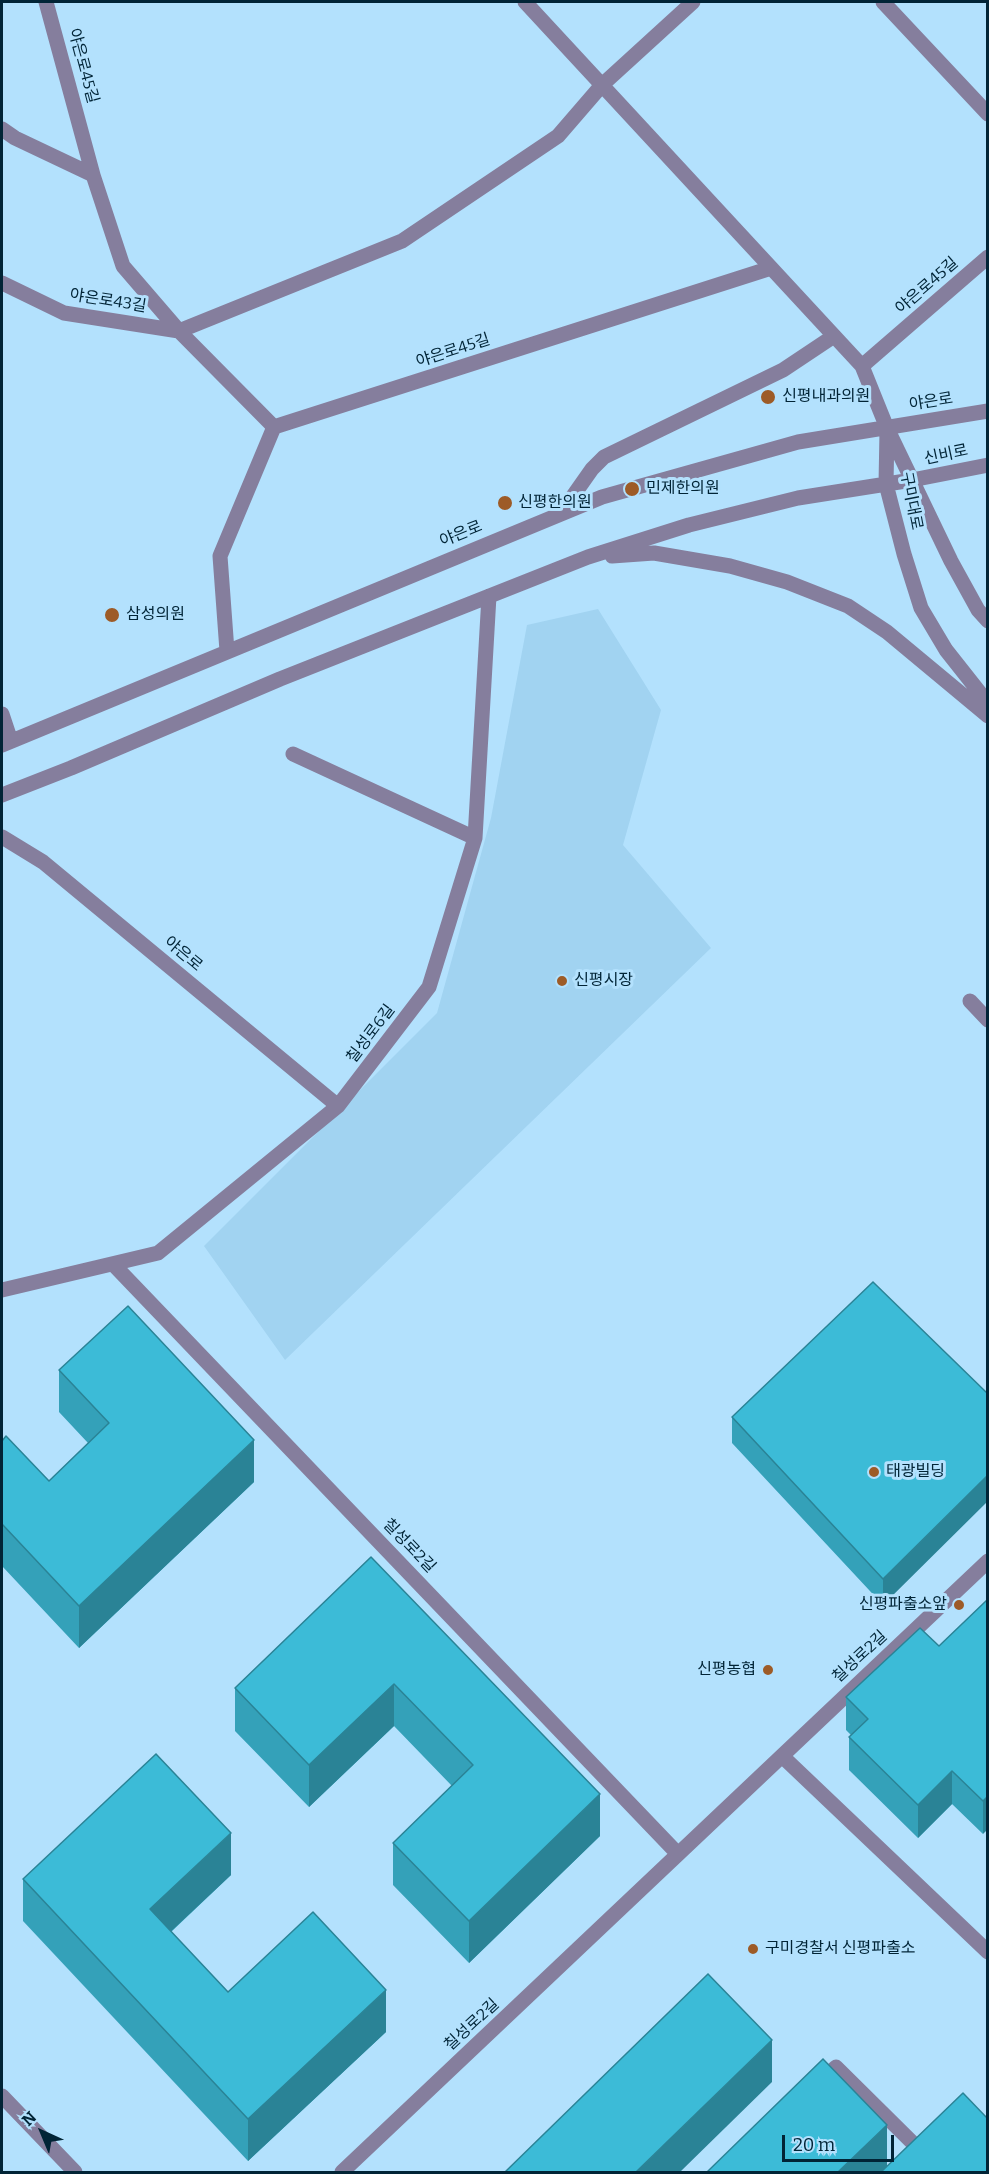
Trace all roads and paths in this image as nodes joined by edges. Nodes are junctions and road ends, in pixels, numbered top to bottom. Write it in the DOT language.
graph roads {
  1 [pos="46,2"];
  2 [pos="525,2"];
  3 [pos="693,2"];
  4 [pos="883,2"];
  5 [pos="602,85"];
  6 [pos="987,114"];
  7 [pos="2,129"];
  8 [pos="93,175"];
  9 [pos="987,257"];
  10 [pos="771,268"];
  11 [pos="2,283"];
  12 [pos="179,331"];
  13 [pos="834,336"];
  14 [pos="862,366"];
  15 [pos="987,411"];
  16 [pos="274,427"];
  17 [pos="887,428"];
  18 [pos="987,465"];
  19 [pos="912,480"];
  20 [pos="886,484"];
  21 [pos="561,513"];
  22 [pos="588,557"];
  23 [pos="489,596"];
  24 [pos="987,621"];
  25 [pos="227,651"];
  26 [pos="987,703"];
  27 [pos="2,714"];
  28 [pos="987,716"];
  29 [pos="7,743"];
  30 [pos="293,754"];
  31 [pos="2,795"];
  32 [pos="2,837"];
  33 [pos="475,838"];
  34 [pos="970,1001"];
  35 [pos="987,1020"];
  36 [pos="339,1106"];
  37 [pos="113,1264"];
  38 [pos="2,1290"];
  39 [pos="987,1561"];
  40 [pos="782,1756"];
  41 [pos="678,1854"];
  42 [pos="987,1952"];
  43 [pos="810,2091"];
  44 [pos="2,2096"];
  45 [pos="75,2172"];
  46 [pos="342,2172"];
  47 [pos="918,2172"];
  1 -- 8 [label="street, 야은로45길"];
  2 -- 5 [label="street"];
  3 -- 5 [label="street"];
  4 -- 6 [label="street"];
  5 -- 10 [label="street"];
  5 -- 12 [label="street"];
  7 -- 8 [label="street"];
  8 -- 12 [label="street, 야은로45길"];
  9 -- 14 [label="street, 야은로45길"];
  10 -- 13 [label="street"];
  10 -- 16 [label="street, 야은로45길"];
  11 -- 12 [label="street, 야은로43길"];
  12 -- 16 [label="street, 야은로45길"];
  13 -- 14 [label="street"];
  13 -- 21 [label="street"];
  14 -- 17 [label="street"];
  15 -- 17 [label="street, 야은로"];
  16 -- 25 [label="street"];
  17 -- 19 [label="street, 구미대로"];
  17 -- 20 [label="street, 구미대로"];
  17 -- 21 [label="street, 야은로"];
  18 -- 19 [label="street, 신비로"];
  19 -- 20 [label="street"];
  19 -- 24 [label="street, 구미대로"];
  20 -- 22 [label="street"];
  20 -- 26 [label="street, 구미대로"];
  21 -- 25 [label="street, 야은로"];
  22 -- 23 [label="street"];
  22 -- 28 [label="street"];
  23 -- 31 [label="street"];
  23 -- 33 [label="street, 칠성로6길"];
  25 -- 29 [label="street, 야은로"];
  27 -- 29 [label="street"];
  30 -- 33 [label="street"];
  32 -- 36 [label="street, 야은로"];
  33 -- 36 [label="street, 칠성로6길"];
  34 -- 35 [label="street"];
  36 -- 37 [label="street, 칠성로6길"];
  37 -- 38 [label="street, 칠성로6길"];
  37 -- 41 [label="street, 칠성로2길"];
  39 -- 40 [label="street, 칠성로2길"];
  40 -- 41 [label="street, 칠성로2길"];
  40 -- 42 [label="street"];
  41 -- 46 [label="street, 칠성로2길"];
  43 -- 47 [label="street"];
  44 -- 45 [label="street"];
}
